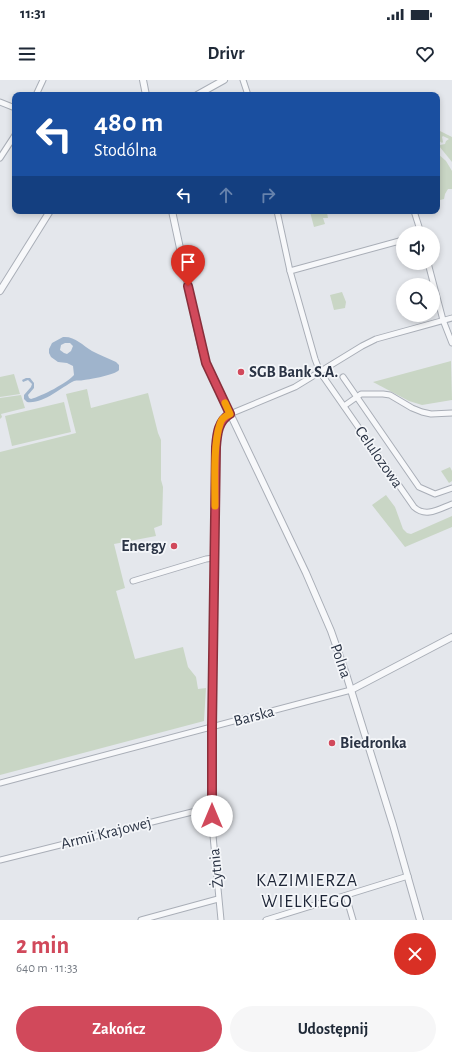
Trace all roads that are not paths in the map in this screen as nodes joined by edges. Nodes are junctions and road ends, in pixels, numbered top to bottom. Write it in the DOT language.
graph roads {
  1 [pos="43,80"];
  2 [pos="143,80"];
  3 [pos="224,80"];
  4 [pos="243,80"];
  5 [pos="37,92"];
  6 [pos="145,92"];
  7 [pos="202,92"];
  8 [pos="247,92"];
  9 [pos="0,102"];
  10 [pos="12,107"];
  11 [pos="12,141"];
  12 [pos="0,158"];
  13 [pos="48,214"];
  14 [pos="173,214"];
  15 [pos="278,214"];
  16 [pos="415,214"];
  17 [pos="419,226"];
  18 [pos="396,242"];
  19 [pos="290,270"];
  20 [pos="430,270"];
  21 [pos="0,291"];
  22 [pos="452,318"];
  23 [pos="443,320"];
  24 [pos="452,343"];
  25 [pos="320,372"];
  26 [pos="343,377"];
  27 [pos="356,397"];
  28 [pos="344,406"];
  29 [pos="452,413"];
  30 [pos="230,414"];
  31 [pos="452,488"];
  32 [pos="452,504"];
  33 [pos="214,558"];
  34 [pos="134,581"];
  35 [pos="452,637"];
  36 [pos="351,690"];
  37 [pos="212,728"];
  38 [pos="0,783"];
  39 [pos="212,806"];
  40 [pos="0,860"];
  41 [pos="408,876"];
  42 [pos="346,896"];
  43 [pos="218,899"];
  44 [pos="141,920"];
  45 [pos="221,920"];
  46 [pos="266,920"];
  47 [pos="352,920"];
  48 [pos="420,920"];
  1 -- 5 [label="street"];
  2 -- 6 [label="street"];
  3 -- 7 [label="street"];
  4 -- 8 [label="street"];
  9 -- 10 [label="street"];
  11 -- 12 [label="street"];
  13 -- 21 [label="street"];
  14 -- 30 [label="street, Polna"];
  15 -- 19 [label="street, Celulozowa"];
  16 -- 17 [label="street"];
  18 -- 19 [label="street"];
  19 -- 25 [label="street, Celulozowa"];
  20 -- 23 [label="street"];
  22 -- 23 [label="street"];
  23 -- 24 [label="street"];
  23 -- 25 [label="street"];
  25 -- 28 [label="street, Celulozowa"];
  25 -- 30 [label="street"];
  26 -- 27 [label="street"];
  27 -- 28 [label="street"];
  27 -- 29 [label="street"];
  27 -- 31 [label="street"];
  28 -- 32 [label="street, Celulozowa"];
  30 -- 33 [label="street, Żytnia"];
  30 -- 36 [label="street, Polna"];
  33 -- 34 [label="street"];
  33 -- 37 [label="street, Żytnia"];
  35 -- 36 [label="street, Barska"];
  36 -- 37 [label="street, Barska"];
  36 -- 41 [label="street, Polna"];
  37 -- 38 [label="street, Barska"];
  37 -- 39 [label="street, Żytnia"];
  39 -- 40 [label="street, Armii Krajowej"];
  39 -- 43 [label="street, Żytnia"];
  41 -- 42 [label="street"];
  41 -- 48 [label="street, Polna"];
  42 -- 46 [label="street"];
  42 -- 47 [label="street"];
  43 -- 44 [label="street"];
  43 -- 45 [label="street, Żytnia"];
}
